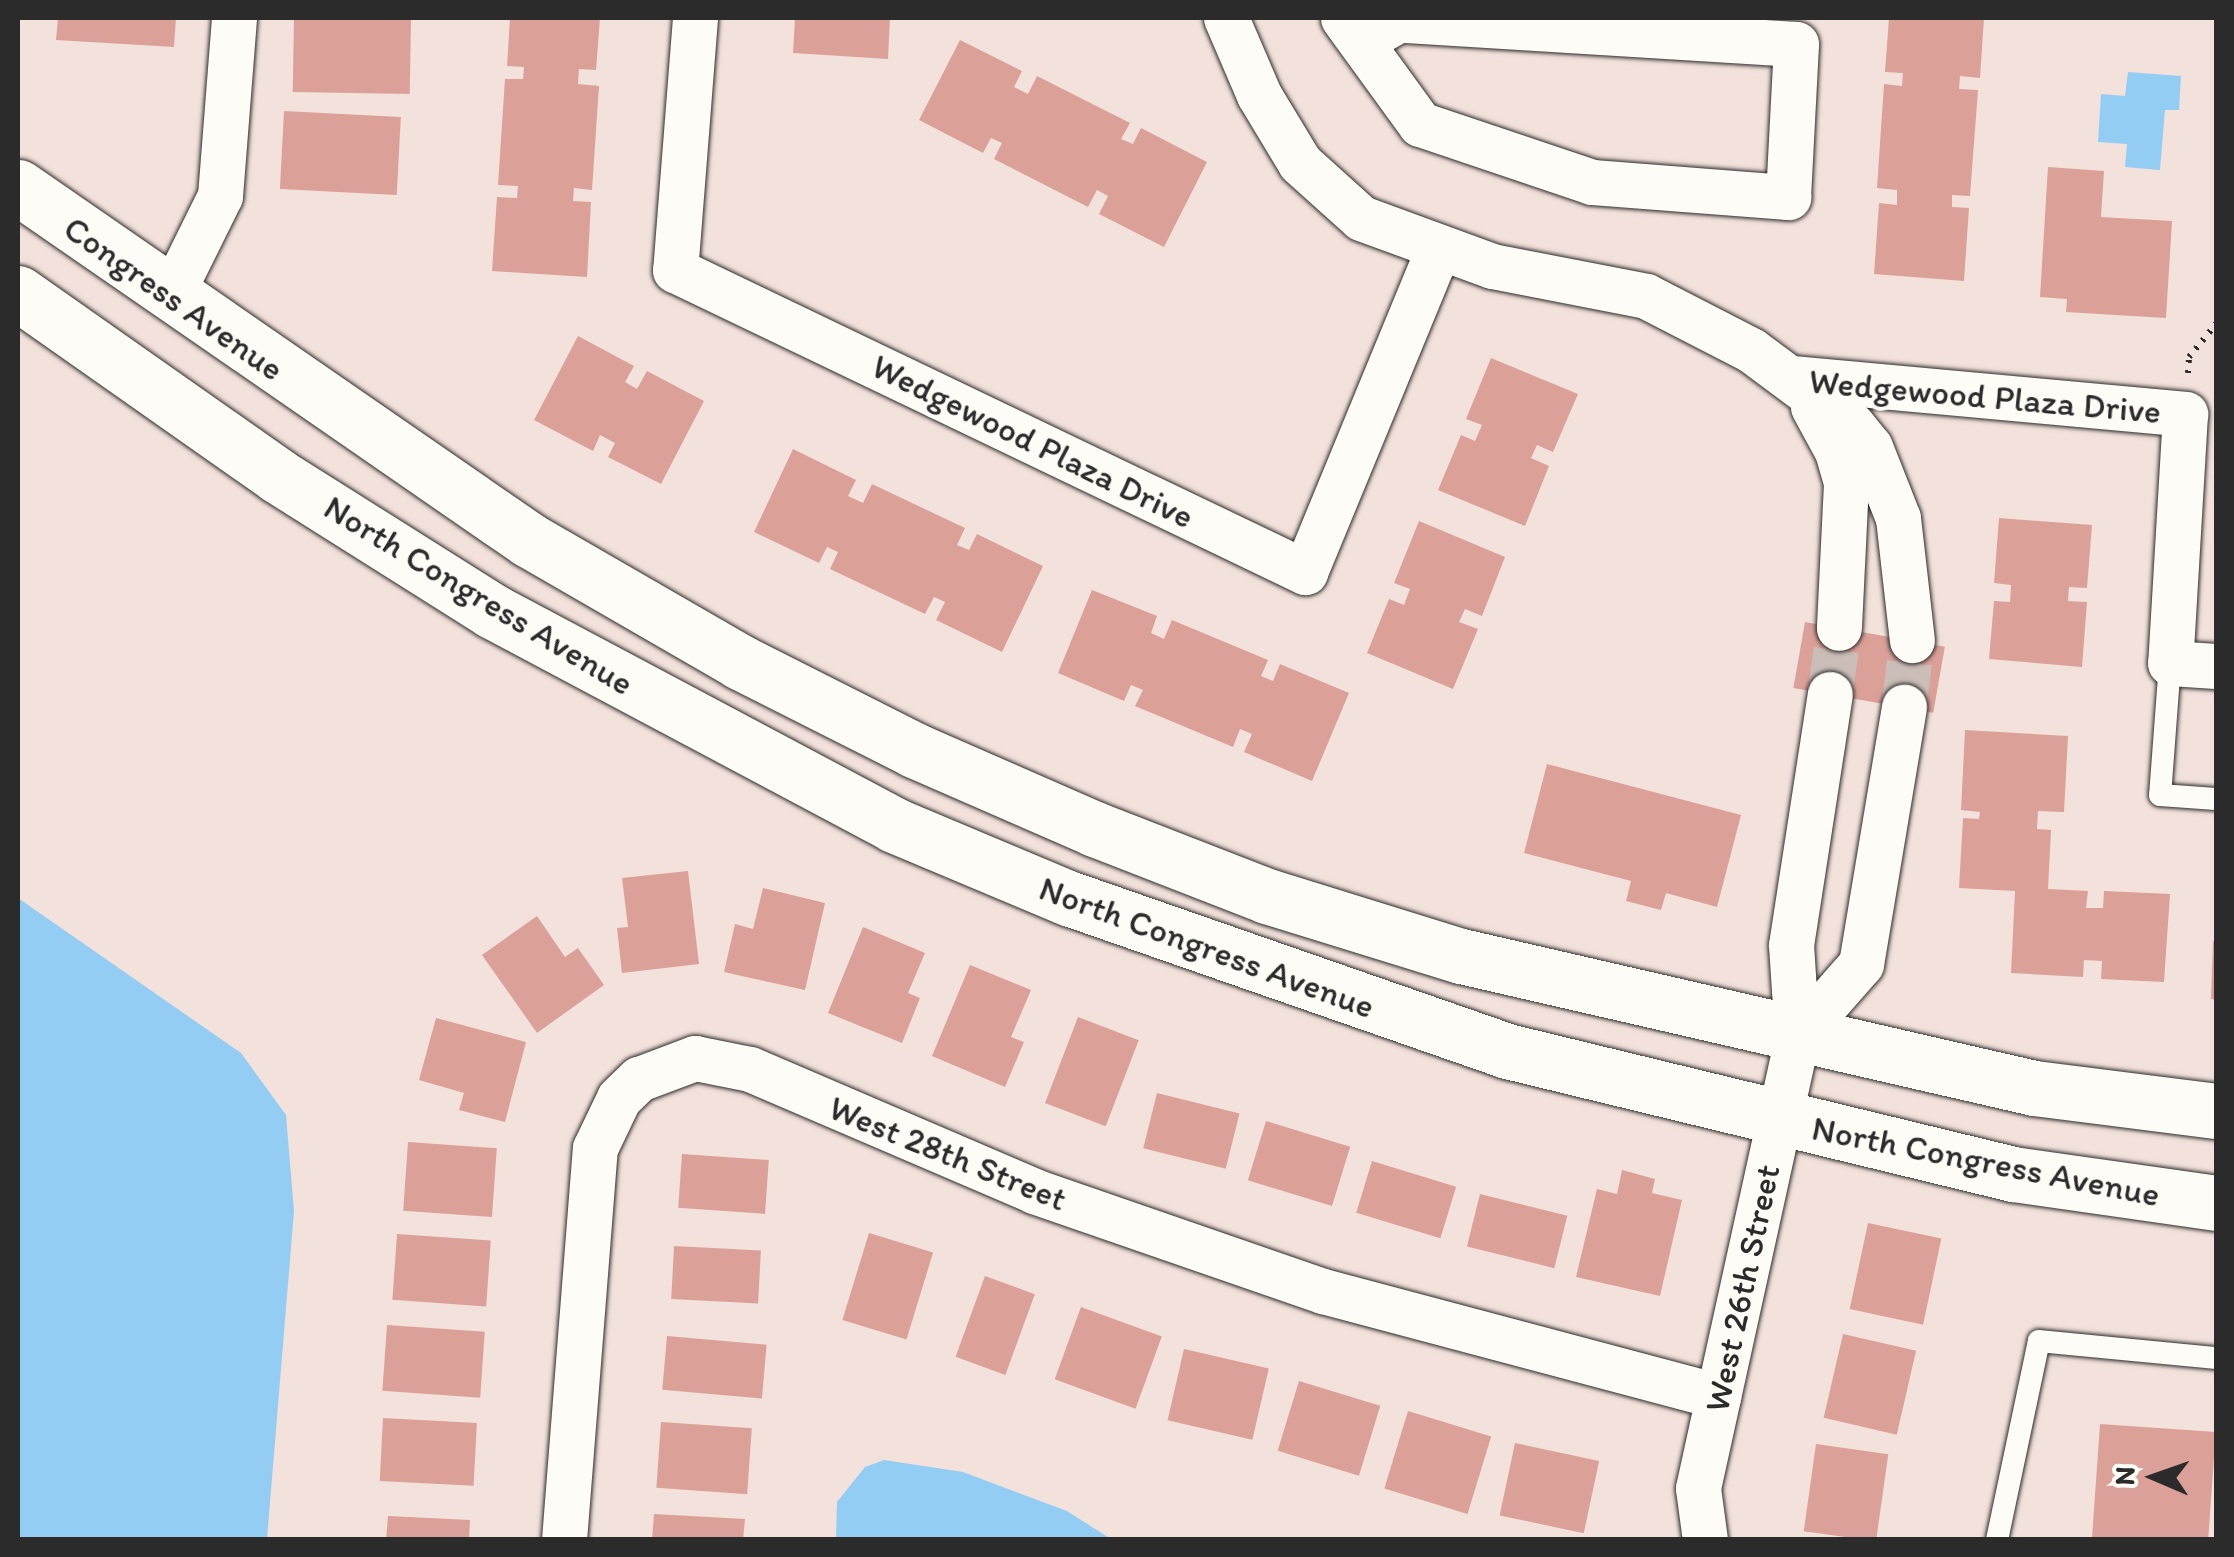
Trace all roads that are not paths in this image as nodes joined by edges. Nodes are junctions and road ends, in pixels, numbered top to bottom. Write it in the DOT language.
graph roads {
  1 [pos="234,18"];
  2 [pos="695,18"];
  3 [pos="1235,21"];
  4 [pos="1352,29"];
  5 [pos="18,187"];
  6 [pos="1437,251"];
  7 [pos="18,293"];
  8 [pos="170,297"];
  9 [pos="1790,378"];
  10 [pos="332,407"];
  11 [pos="1838,628"];
  12 [pos="1912,640"];
  13 [pos="2170,662"];
  14 [pos="2216,666"];
  15 [pos="1830,694"];
  16 [pos="1904,707"];
  17 [pos="2216,799"];
  18 [pos="1797,1037"];
  19 [pos="2216,1111"];
  20 [pos="1779,1120"];
  21 [pos="2216,1204"];
  22 [pos="2216,1358"];
  23 [pos="1718,1396"];
  24 [pos="564,1540"];
  25 [pos="1705,1540"];
  26 [pos="1997,1540"];
  1 -- 8 [label="street"];
  2 -- 6 [label="street, Wedgewood Plaza Drive"];
  3 -- 6 [label="street, Wedgewood Plaza Drive"];
  4 -- 4 [label="street"];
  5 -- 8 [label="street, Congress Avenue"];
  6 -- 9 [label="street, Wedgewood Plaza Drive"];
  7 -- 20 [label="street, North Congress Avenue"];
  8 -- 10 [label="street, Congress Avenue"];
  9 -- 11 [label="street"];
  9 -- 12 [label="street, Wedgewood Plaza Drive"];
  9 -- 13 [label="street, Wedgewood Plaza Drive"];
  10 -- 18 [label="street, North Congress Avenue"];
  13 -- 14 [label="street"];
  13 -- 17 [label="lane"];
  15 -- 18 [label="street"];
  16 -- 18 [label="street"];
  18 -- 19 [label="street, North Congress Avenue"];
  18 -- 20 [label="street, West 26th Street"];
  20 -- 21 [label="street, North Congress Avenue"];
  20 -- 23 [label="street, West 26th Street"];
  22 -- 26 [label="lane"];
  23 -- 24 [label="street, West 28th Street"];
  23 -- 25 [label="street, West 26th Street"];
}
